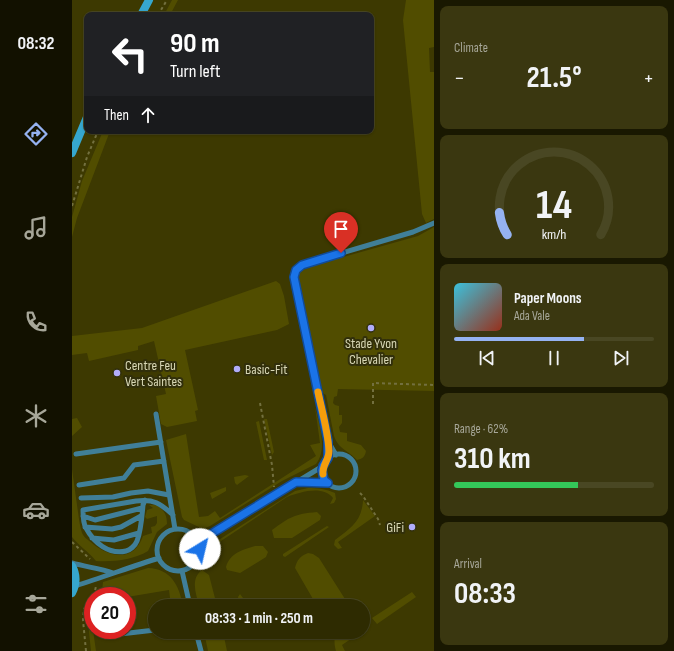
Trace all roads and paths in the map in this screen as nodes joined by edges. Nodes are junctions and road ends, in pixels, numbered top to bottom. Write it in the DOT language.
graph roads {
  1 [pos="149,0"];
  2 [pos="167,0"];
  3 [pos="143,12"];
  4 [pos="160,12"];
  5 [pos="84,124"];
  6 [pos="97,134"];
  7 [pos="72,154"];
  8 [pos="72,206"];
  9 [pos="434,223"];
  10 [pos="434,386"];
  11 [pos="260,403"];
  12 [pos="373,404"];
  13 [pos="156,414"];
  14 [pos="328,441"];
  15 [pos="160,442"];
  16 [pos="76,454"];
  17 [pos="336,454"];
  18 [pos="328,458"];
  19 [pos="164,461"];
  20 [pos="323,466"];
  21 [pos="296,482"];
  22 [pos="328,483"];
  23 [pos="79,485"];
  24 [pos="360,493"];
  25 [pos="169,496"];
  26 [pos="276,496"];
  27 [pos="81,498"];
  28 [pos="145,500"];
  29 [pos="142,508"];
  30 [pos="83,513"];
  31 [pos="172,515"];
  32 [pos="141,516"];
  33 [pos="380,525"];
  34 [pos="85,527"];
  35 [pos="175,529"];
  36 [pos="139,533"];
  37 [pos="92,538"];
  38 [pos="198,542"];
  39 [pos="159,558"];
  40 [pos="72,565"];
  41 [pos="182,571"];
  42 [pos="113,573"];
  43 [pos="74,589"];
  44 [pos="188,599"];
  45 [pos="84,609"];
  46 [pos="148,631"];
  47 [pos="136,632"];
  48 [pos="84,636"];
  49 [pos="84,639"];
  50 [pos="198,639"];
  51 [pos="86,651"];
  52 [pos="201,651"];
  1 -- 3 [label="main road"];
  2 -- 4 [label="path"];
  5 -- 7 [label="main road"];
  6 -- 8 [label="path"];
  9 -- 14 [label="lane"];
  10 -- 12 [label="path"];
  11 -- 26 [label="path"];
  13 -- 15 [label="lane"];
  14 -- 17 [label="lane"];
  14 -- 18 [label="lane"];
  15 -- 16 [label="lane"];
  15 -- 19 [label="lane"];
  17 -- 18 [label="lane"];
  17 -- 22 [label="lane"];
  18 -- 20 [label="lane"];
  19 -- 23 [label="lane"];
  19 -- 25 [label="lane"];
  20 -- 21 [label="lane"];
  20 -- 22 [label="lane"];
  21 -- 22 [label="lane"];
  21 -- 26 [label="lane"];
  24 -- 33 [label="path"];
  25 -- 27 [label="lane"];
  25 -- 31 [label="lane"];
  26 -- 38 [label="lane"];
  28 -- 29 [label="lane"];
  28 -- 30 [label="lane"];
  28 -- 31 [label="lane"];
  29 -- 30 [label="lane"];
  29 -- 32 [label="lane"];
  30 -- 34 [label="lane"];
  31 -- 35 [label="lane"];
  32 -- 34 [label="lane"];
  32 -- 36 [label="lane"];
  34 -- 37 [label="lane"];
  35 -- 38 [label="lane"];
  35 -- 39 [label="lane"];
  36 -- 37 [label="lane"];
  36 -- 37 [label="lane"];
  38 -- 41 [label="lane"];
  39 -- 41 [label="lane"];
  39 -- 42 [label="lane"];
  40 -- 42 [label="lane"];
  40 -- 43 [label="main road"];
  41 -- 44 [label="lane"];
  42 -- 43 [label="lane"];
  45 -- 48 [label="path"];
  46 -- 47 [label="lane"];
  49 -- 51 [label="path"];
  50 -- 52 [label="lane"];
}
